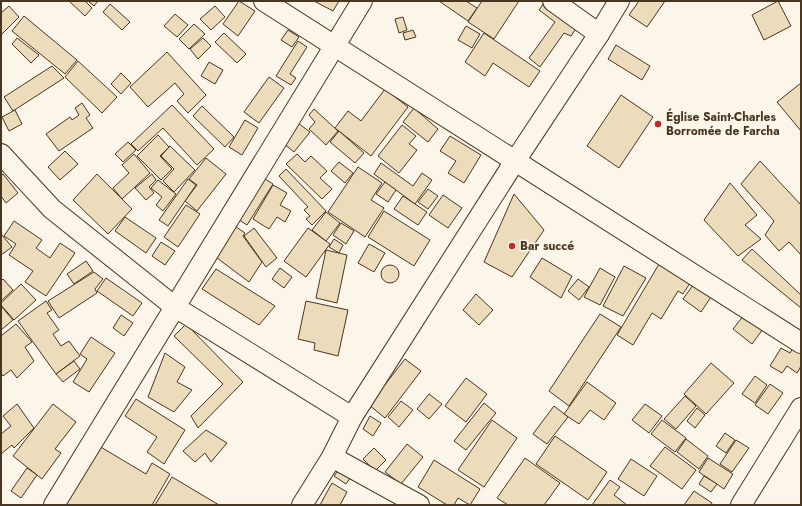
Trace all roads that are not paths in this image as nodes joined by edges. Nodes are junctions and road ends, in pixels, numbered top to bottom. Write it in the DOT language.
graph roads {
  1 [pos="264,1"];
  2 [pos="362,1"];
  3 [pos="552,1"];
  4 [pos="619,1"];
  5 [pos="599,34"];
  6 [pos="336,46"];
  7 [pos="1,154"];
  8 [pos="514,161"];
  9 [pos="175,307"];
  10 [pos="801,343"];
  11 [pos="801,408"];
  12 [pos="352,417"];
  13 [pos="332,457"];
  14 [pos="54,505"];
  15 [pos="302,505"];
  16 [pos="419,505"];
  17 [pos="741,505"];
  1 -- 6 [label="street"];
  2 -- 6 [label="street"];
  3 -- 5 [label="street"];
  4 -- 5 [label="street"];
  5 -- 8 [label="street"];
  6 -- 8 [label="street"];
  6 -- 9 [label="street"];
  7 -- 9 [label="street"];
  8 -- 10 [label="street"];
  8 -- 12 [label="street"];
  9 -- 12 [label="street"];
  9 -- 14 [label="street"];
  11 -- 17 [label="street"];
  12 -- 13 [label="street"];
  13 -- 15 [label="street"];
  13 -- 16 [label="street"];
}
